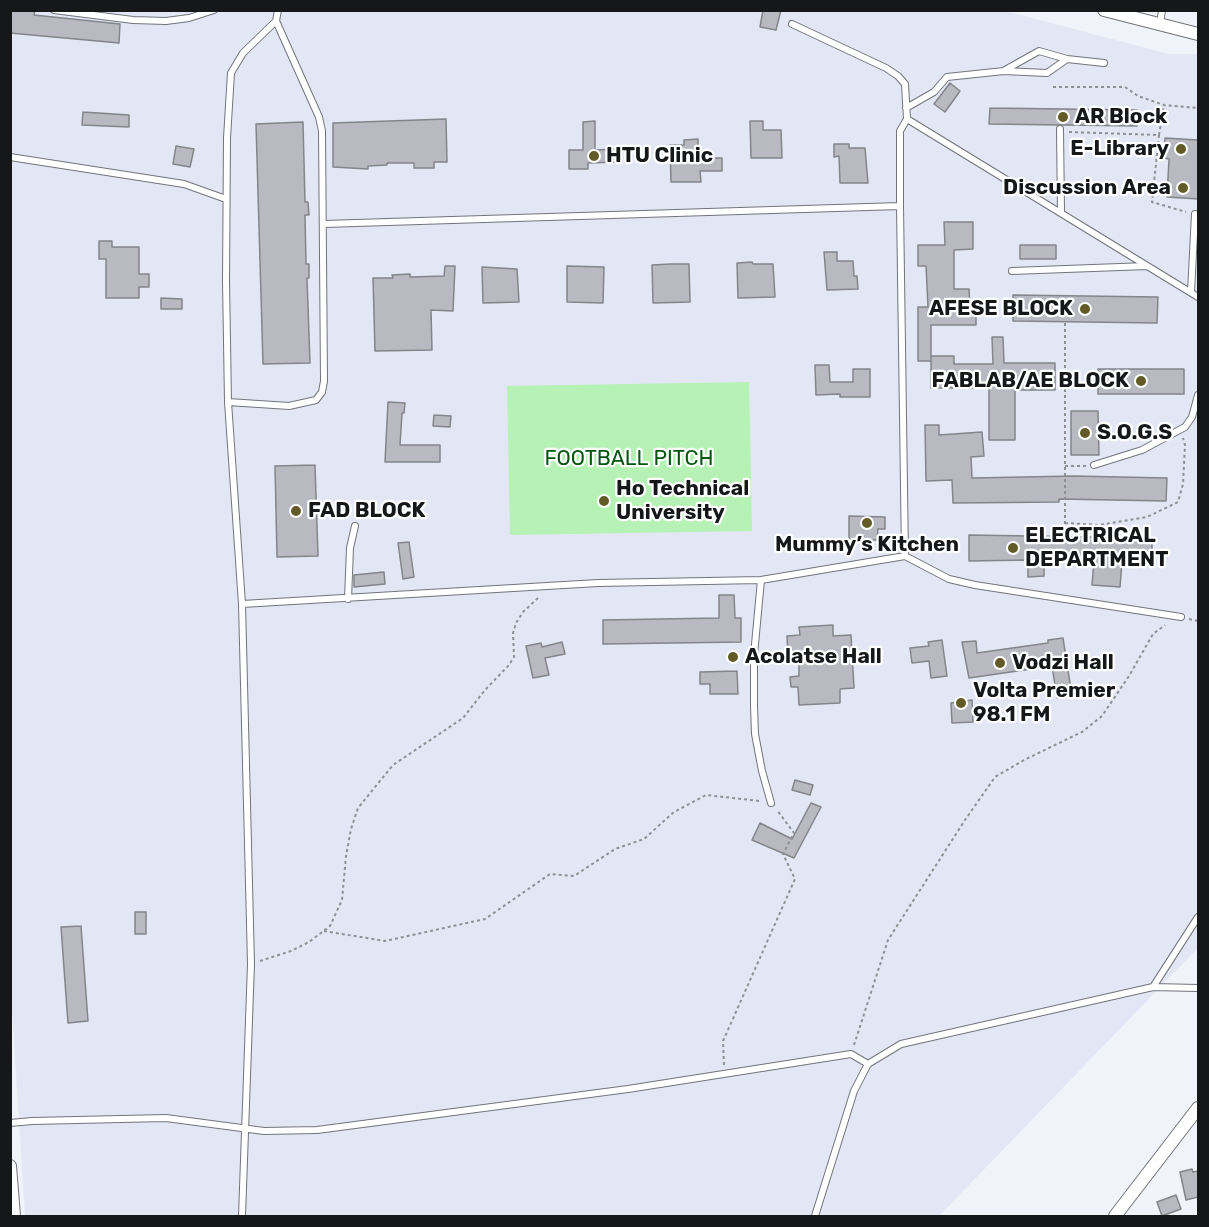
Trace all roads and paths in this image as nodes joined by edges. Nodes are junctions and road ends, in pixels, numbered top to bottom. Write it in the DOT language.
graph roads {
  1 [pos="54,10"];
  2 [pos="214,10"];
  3 [pos="278,10"];
  4 [pos="1104,10"];
  5 [pos="1162,10"];
  6 [pos="276,21"];
  7 [pos="792,24"];
  8 [pos="1160,26"];
  9 [pos="1198,34"];
  10 [pos="1067,59"];
  11 [pos="1104,63"];
  12 [pos="1004,71"];
  13 [pos="1053,87"];
  14 [pos="1164,105"];
  15 [pos="906,108"];
  16 [pos="1198,108"];
  17 [pos="907,119"];
  18 [pos="1060,131"];
  19 [pos="1159,135"];
  20 [pos="10,157"];
  21 [pos="226,199"];
  22 [pos="900,206"];
  23 [pos="1061,212"];
  24 [pos="1195,214"];
  25 [pos="324,224"];
  26 [pos="1148,266"];
  27 [pos="1012,271"];
  28 [pos="1191,292"];
  29 [pos="1198,297"];
  30 [pos="1065,323"];
  31 [pos="1198,395"];
  32 [pos="228,402"];
  33 [pos="1180,430"];
  34 [pos="1095,465"];
  35 [pos="1065,466"];
  36 [pos="1065,523"];
  37 [pos="355,526"];
  38 [pos="1065,540"];
  39 [pos="905,556"];
  40 [pos="760,580"];
  41 [pos="552,587"];
  42 [pos="348,599"];
  43 [pos="242,604"];
  44 [pos="1181,617"];
  45 [pos="771,803"];
  46 [pos="1198,917"];
  47 [pos="324,931"];
  48 [pos="251,964"];
  49 [pos="1153,987"];
  50 [pos="1198,988"];
  51 [pos="851,1054"];
  52 [pos="868,1064"];
  53 [pos="729,1074"];
  54 [pos="1198,1108"];
  55 [pos="10,1123"];
  56 [pos="246,1129"];
  57 [pos="10,1166"];
  58 [pos="14,1216"];
  59 [pos="242,1216"];
  60 [pos="815,1216"];
  61 [pos="1115,1216"];
  1 -- 2 [label="lane"];
  3 -- 6 [label="lane"];
  4 -- 8 [label="street"];
  5 -- 8 [label="lane"];
  6 -- 21 [label="lane"];
  6 -- 25 [label="lane"];
  7 -- 15 [label="lane"];
  8 -- 9 [label="street"];
  10 -- 11 [label="lane"];
  10 -- 12 [label="lane"];
  10 -- 12 [label="lane"];
  12 -- 15 [label="lane"];
  13 -- 14 [label="path"];
  14 -- 16 [label="path"];
  14 -- 19 [label="path"];
  15 -- 17 [label="lane"];
  17 -- 22 [label="lane"];
  17 -- 23 [label="lane"];
  18 -- 19 [label="path"];
  18 -- 23 [label="lane"];
  19 -- 24 [label="path"];
  20 -- 21 [label="lane"];
  21 -- 32 [label="lane"];
  22 -- 25 [label="lane"];
  22 -- 39 [label="lane"];
  23 -- 26 [label="lane"];
  24 -- 28 [label="lane"];
  25 -- 32 [label="lane"];
  26 -- 27 [label="lane"];
  26 -- 28 [label="lane"];
  28 -- 29 [label="lane"];
  30 -- 35 [label="path"];
  31 -- 33 [label="lane"];
  32 -- 43 [label="lane"];
  33 -- 34 [label="lane"];
  33 -- 36 [label="path"];
  34 -- 35 [label="path"];
  35 -- 36 [label="path"];
  36 -- 38 [label="path"];
  37 -- 42 [label="lane"];
  39 -- 40 [label="lane"];
  39 -- 44 [label="lane"];
  40 -- 41 [label="lane"];
  40 -- 45 [label="lane"];
  41 -- 42 [label="lane"];
  41 -- 47 [label="path"];
  42 -- 43 [label="lane"];
  43 -- 48 [label="lane"];
  44 -- 51 [label="path"];
  45 -- 47 [label="path"];
  45 -- 53 [label="path"];
  46 -- 49 [label="lane"];
  47 -- 48 [label="path"];
  48 -- 56 [label="lane"];
  49 -- 50 [label="lane"];
  49 -- 52 [label="lane"];
  51 -- 52 [label="lane"];
  51 -- 53 [label="lane"];
  52 -- 60 [label="lane"];
  53 -- 56 [label="lane"];
  54 -- 61 [label="street"];
  55 -- 56 [label="lane"];
  56 -- 59 [label="lane"];
  57 -- 58 [label="street"];
}
